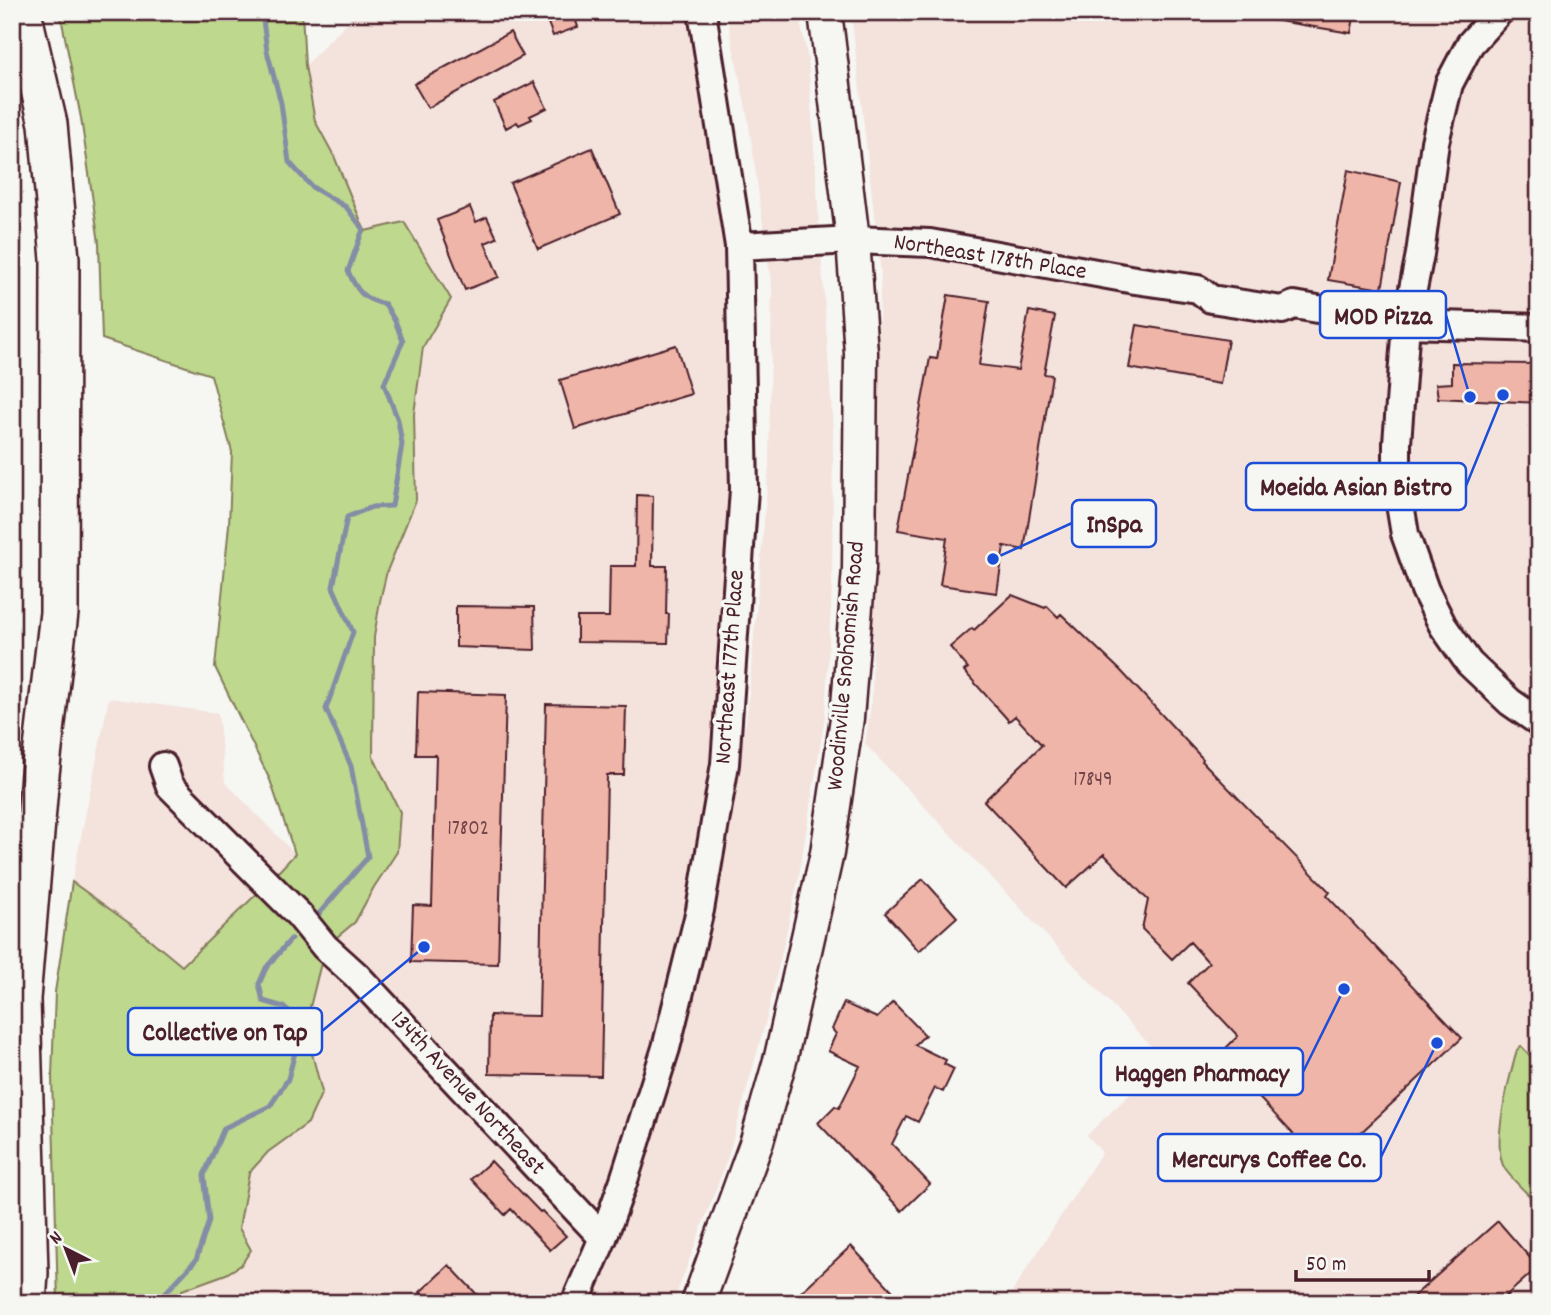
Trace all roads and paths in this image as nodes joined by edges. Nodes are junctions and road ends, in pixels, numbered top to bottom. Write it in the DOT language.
graph roads {
  1 [pos="22,12"];
  2 [pos="702,12"];
  3 [pos="825,12"];
  4 [pos="1499,12"];
  5 [pos="853,240"];
  6 [pos="739,246"];
  7 [pos="1406,324"];
  8 [pos="1539,328"];
  9 [pos="1539,722"];
  10 [pos="163,766"];
  11 [pos="40,774"];
  12 [pos="12,921"];
  13 [pos="603,1238"];
  14 [pos="27,1303"];
  15 [pos="575,1303"];
  16 [pos="698,1303"];
  1 -- 11 [label="highway"];
  2 -- 6 [label="street, Northeast 177th Place"];
  3 -- 5 [label="main road, Woodinville Snohomish Road"];
  4 -- 7 [label="street"];
  5 -- 6 [label="street, Northeast 178th Place"];
  5 -- 7 [label="street, Northeast 178th Place"];
  5 -- 16 [label="main road, Woodinville Snohomish Road"];
  6 -- 13 [label="street, Northeast 177th Place"];
  7 -- 8 [label="street, Northeast 178th Place"];
  7 -- 9 [label="street"];
  10 -- 13 [label="street, 134th Avenue Northeast"];
  11 -- 12 [label="highway"];
  11 -- 14 [label="highway"];
  13 -- 15 [label="street, Northeast 177th Place"];
}
